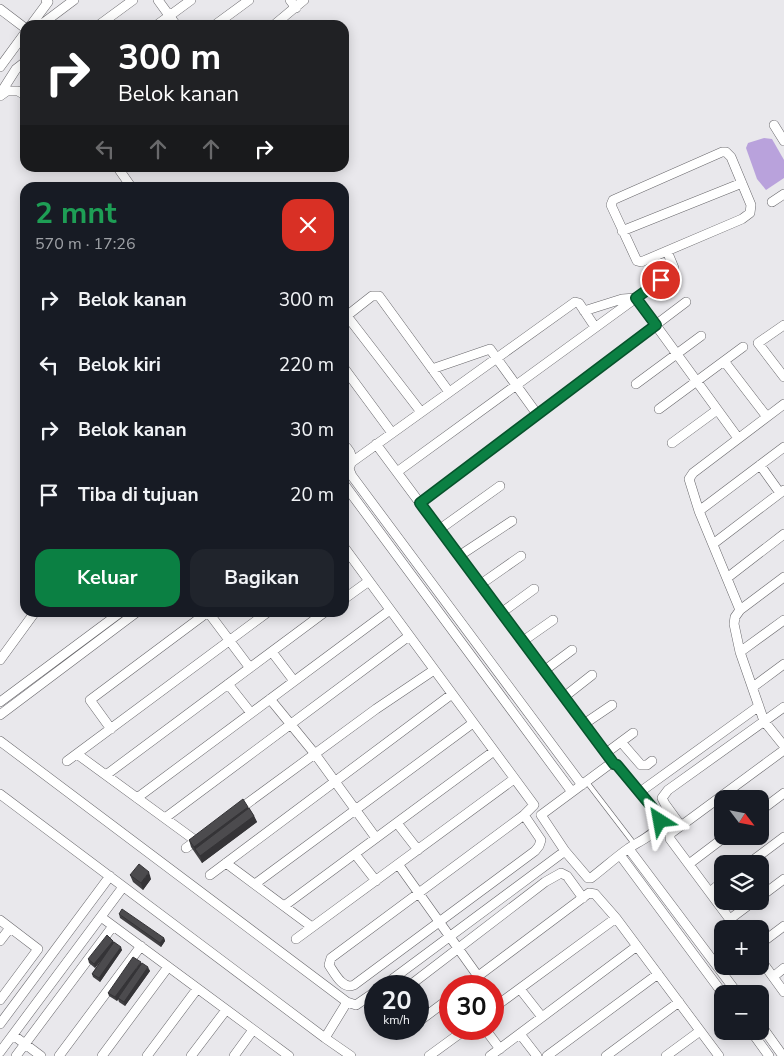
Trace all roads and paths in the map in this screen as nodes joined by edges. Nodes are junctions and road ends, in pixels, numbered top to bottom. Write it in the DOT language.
graph roads {
  1 [pos="46,0"];
  2 [pos="74,0"];
  3 [pos="133,0"];
  4 [pos="158,0"];
  5 [pos="190,0"];
  6 [pos="249,0"];
  7 [pos="290,0"];
  8 [pos="304,0"];
  9 [pos="296,8"];
  10 [pos="0,9"];
  11 [pos="170,16"];
  12 [pos="39,20"];
  13 [pos="43,20"];
  14 [pos="106,20"];
  15 [pos="164,20"];
  16 [pos="173,20"];
  17 [pos="222,20"];
  18 [pos="280,20"];
  19 [pos="20,24"];
  20 [pos="20,38"];
  21 [pos="3,56"];
  22 [pos="20,66"];
  23 [pos="0,67"];
  24 [pos="20,93"];
  25 [pos="0,95"];
  26 [pos="774,125"];
  27 [pos="784,141"];
  28 [pos="742,183"];
  29 [pos="784,194"];
  30 [pos="772,202"];
  31 [pos="622,231"];
  32 [pos="667,251"];
  33 [pos="636,298"];
  34 [pos="686,302"];
  35 [pos="584,311"];
  36 [pos="349,314"];
  37 [pos="349,322"];
  38 [pos="656,325"];
  39 [pos="784,326"];
  40 [pos="596,327"];
  41 [pos="701,336"];
  42 [pos="743,346"];
  43 [pos="677,354"];
  44 [pos="497,357"];
  45 [pos="724,361"];
  46 [pos="432,369"];
  47 [pos="349,375"];
  48 [pos="784,377"];
  49 [pos="696,382"];
  50 [pos="636,384"];
  51 [pos="517,385"];
  52 [pos="449,392"];
  53 [pos="784,404"];
  54 [pos="660,409"];
  55 [pos="717,410"];
  56 [pos="421,412"];
  57 [pos="537,414"];
  58 [pos="767,417"];
  59 [pos="392,433"];
  60 [pos="738,438"];
  61 [pos="376,444"];
  62 [pos="672,444"];
  63 [pos="784,447"];
  64 [pos="349,451"];
  65 [pos="349,463"];
  66 [pos="760,465"];
  67 [pos="349,467"];
  68 [pos="349,470"];
  69 [pos="398,472"];
  70 [pos="500,486"];
  71 [pos="349,491"];
  72 [pos="782,491"];
  73 [pos="420,503"];
  74 [pos="699,511"];
  75 [pos="512,521"];
  76 [pos="440,529"];
  77 [pos="784,534"];
  78 [pos="713,544"];
  79 [pos="459,556"];
  80 [pos="521,556"];
  81 [pos="349,557"];
  82 [pos="784,577"];
  83 [pos="727,578"];
  84 [pos="368,581"];
  85 [pos="481,584"];
  86 [pos="534,589"];
  87 [pos="349,595"];
  88 [pos="390,610"];
  89 [pos="740,610"];
  90 [pos="502,613"];
  91 [pos="31,617"];
  92 [pos="114,617"];
  93 [pos="130,617"];
  94 [pos="203,617"];
  95 [pos="211,617"];
  96 [pos="261,617"];
  97 [pos="319,617"];
  98 [pos="553,620"];
  99 [pos="784,620"];
  100 [pos="409,636"];
  101 [pos="230,641"];
  102 [pos="523,641"];
  103 [pos="572,650"];
  104 [pos="272,652"];
  105 [pos="740,652"];
  106 [pos="0,660"];
  107 [pos="784,664"];
  108 [pos="250,668"];
  109 [pos="434,670"];
  110 [pos="544,670"];
  111 [pos="592,676"];
  112 [pos="294,681"];
  113 [pos="228,684"];
  114 [pos="753,687"];
  115 [pos="452,694"];
  116 [pos="564,697"];
  117 [pos="270,699"];
  118 [pos="0,702"];
  119 [pos="612,705"];
  120 [pos="759,706"];
  121 [pos="784,706"];
  122 [pos="251,713"];
  123 [pos="0,715"];
  124 [pos="764,721"];
  125 [pos="473,723"];
  126 [pos="291,724"];
  127 [pos="584,724"];
  128 [pos="111,729"];
  129 [pos="633,733"];
  130 [pos="0,741"];
  131 [pos="621,742"];
  132 [pos="784,746"];
  133 [pos="784,750"];
  134 [pos="494,751"];
  135 [pos="606,753"];
  136 [pos="77,754"];
  137 [pos="315,754"];
  138 [pos="67,761"];
  139 [pos="652,761"];
  140 [pos="614,764"];
  141 [pos="106,775"];
  142 [pos="514,779"];
  143 [pos="335,782"];
  144 [pos="584,783"];
  145 [pos="572,792"];
  146 [pos="640,792"];
  147 [pos="784,793"];
  148 [pos="0,794"];
  149 [pos="137,798"];
  150 [pos="769,804"];
  151 [pos="356,810"];
  152 [pos="524,815"];
  153 [pos="165,818"];
  154 [pos="228,818"];
  155 [pos="397,823"];
  156 [pos="681,826"];
  157 [pos="204,835"];
  158 [pos="784,837"];
  159 [pos="376,838"];
  160 [pos="196,841"];
  161 [pos="714,845"];
  162 [pos="632,847"];
  163 [pos="186,848"];
  164 [pos="418,850"];
  165 [pos="565,851"];
  166 [pos="355,854"];
  167 [pos="620,855"];
  168 [pos="760,855"];
  169 [pos="226,863"];
  170 [pos="398,864"];
  171 [pos="689,864"];
  172 [pos="210,875"];
  173 [pos="110,876"];
  174 [pos="784,879"];
  175 [pos="376,880"];
  176 [pos="255,884"];
  177 [pos="123,887"];
  178 [pos="714,889"];
  179 [pos="769,890"];
  180 [pos="710,892"];
  181 [pos="418,893"];
  182 [pos="582,898"];
  183 [pos="284,906"];
  184 [pos="742,910"];
  185 [pos="101,917"];
  186 [pos="616,918"];
  187 [pos="730,919"];
  188 [pos="0,920"];
  189 [pos="439,922"];
  190 [pos="113,926"];
  191 [pos="784,926"];
  192 [pos="312,927"];
  193 [pos="10,928"];
  194 [pos="769,937"];
  195 [pos="449,938"];
  196 [pos="296,939"];
  197 [pos="0,940"];
  198 [pos="141,946"];
  199 [pos="637,946"];
  200 [pos="458,949"];
  201 [pos="168,967"];
  202 [pos="784,968"];
  203 [pos="769,971"];
  204 [pos="658,974"];
  205 [pos="397,975"];
  206 [pos="424,975"];
  207 [pos="477,975"];
  208 [pos="479,975"];
  209 [pos="773,977"];
  210 [pos="716,985"];
  211 [pos="729,985"];
  212 [pos="198,988"];
  213 [pos="520,989"];
  214 [pos="784,992"];
  215 [pos="0,1000"];
  216 [pos="364,1000"];
  217 [pos="504,1001"];
  218 [pos="347,1002"];
  219 [pos="679,1002"];
  220 [pos="226,1010"];
  221 [pos="542,1017"];
  222 [pos="0,1024"];
  223 [pos="253,1030"];
  224 [pos="700,1031"];
  225 [pos="520,1034"];
  226 [pos="13,1035"];
  227 [pos="769,1037"];
  228 [pos="326,1038"];
  229 [pos="452,1040"];
  230 [pos="493,1040"];
  231 [pos="757,1040"];
  232 [pos="25,1044"];
  233 [pos="500,1049"];
  234 [pos="0,1052"];
  235 [pos="282,1054"];
  236 [pos="432,1055"];
  237 [pos="16,1056"];
  238 [pos="42,1056"];
  239 [pos="59,1056"];
  240 [pos="102,1056"];
  241 [pos="147,1056"];
  242 [pos="191,1056"];
  243 [pos="234,1056"];
  244 [pos="351,1056"];
  245 [pos="490,1056"];
  246 [pos="537,1056"];
  247 [pos="547,1056"];
  248 [pos="606,1056"];
  249 [pos="666,1056"];
  250 [pos="719,1056"];
  251 [pos="769,1056"];
  252 [pos="783,1056"];
  1 -- 12 [label="street"];
  2 -- 13 [label="street"];
  3 -- 14 [label="street"];
  4 -- 11 [label="street"];
  5 -- 11 [label="street"];
  6 -- 17 [label="street"];
  7 -- 9 [label="street"];
  8 -- 9 [label="street"];
  9 -- 18 [label="street"];
  10 -- 19 [label="street"];
  11 -- 15 [label="street"];
  11 -- 16 [label="street"];
  20 -- 21 [label="street"];
  21 -- 23 [label="street"];
  22 -- 25 [label="street"];
  24 -- 25 [label="street"];
  26 -- 27 [label="street"];
  28 -- 31 [label="street"];
  28 -- 31 [label="street"];
  28 -- 32 [label="street"];
  29 -- 30 [label="street"];
  31 -- 32 [label="street"];
  32 -- 33 [label="street"];
  33 -- 35 [label="street"];
  33 -- 38 [label="street"];
  33 -- 40 [label="street"];
  34 -- 38 [label="street"];
  35 -- 40 [label="street"];
  35 -- 44 [label="street"];
  36 -- 46 [label="street"];
  37 -- 56 [label="street"];
  38 -- 43 [label="street"];
  38 -- 57 [label="street"];
  39 -- 48 [label="street"];
  40 -- 51 [label="street"];
  41 -- 43 [label="street"];
  42 -- 45 [label="street"];
  43 -- 49 [label="street"];
  43 -- 50 [label="street"];
  44 -- 46 [label="street"];
  44 -- 51 [label="street"];
  44 -- 52 [label="street"];
  45 -- 49 [label="street"];
  45 -- 58 [label="street"];
  46 -- 52 [label="street"];
  47 -- 59 [label="street"];
  49 -- 54 [label="street"];
  49 -- 55 [label="street"];
  51 -- 57 [label="street"];
  51 -- 69 [label="street"];
  52 -- 56 [label="street"];
  53 -- 58 [label="street"];
  55 -- 60 [label="street"];
  55 -- 62 [label="street"];
  56 -- 59 [label="street"];
  57 -- 73 [label="street"];
  58 -- 60 [label="street"];
  59 -- 61 [label="street"];
  60 -- 74 [label="street"];
  61 -- 67 [label="street"];
  61 -- 69 [label="street"];
  63 -- 66 [label="street"];
  64 -- 65 [label="street"];
  66 -- 72 [label="street"];
  66 -- 74 [label="street"];
  68 -- 144 [label="street"];
  69 -- 73 [label="street"];
  70 -- 76 [label="street"];
  71 -- 145 [label="street"];
  72 -- 78 [label="street"];
  73 -- 76 [label="street"];
  74 -- 78 [label="street"];
  75 -- 79 [label="street"];
  76 -- 79 [label="street"];
  77 -- 83 [label="street"];
  78 -- 83 [label="street"];
  79 -- 85 [label="street"];
  80 -- 85 [label="street"];
  81 -- 84 [label="street"];
  82 -- 89 [label="street"];
  83 -- 89 [label="street"];
  84 -- 87 [label="street"];
  84 -- 88 [label="street"];
  85 -- 90 [label="street"];
  86 -- 90 [label="street"];
  88 -- 100 [label="street"];
  88 -- 112 [label="street"];
  89 -- 105 [label="street"];
  90 -- 102 [label="street"];
  91 -- 106 [label="street"];
  92 -- 118 [label="street"];
  93 -- 123 [label="street"];
  94 -- 128 [label="street"];
  95 -- 101 [label="street"];
  96 -- 101 [label="street"];
  97 -- 104 [label="street"];
  98 -- 102 [label="street"];
  99 -- 105 [label="street"];
  100 -- 109 [label="street"];
  100 -- 126 [label="street"];
  101 -- 108 [label="street"];
  101 -- 128 [label="street"];
  102 -- 110 [label="street"];
  103 -- 110 [label="street"];
  104 -- 108 [label="street"];
  104 -- 112 [label="street"];
  105 -- 114 [label="street"];
  107 -- 114 [label="street"];
  108 -- 113 [label="street"];
  109 -- 115 [label="street"];
  109 -- 137 [label="street"];
  110 -- 116 [label="street"];
  111 -- 116 [label="street"];
  112 -- 117 [label="street"];
  113 -- 122 [label="street"];
  113 -- 141 [label="street"];
  114 -- 120 [label="street"];
  115 -- 125 [label="street"];
  115 -- 143 [label="street"];
  116 -- 127 [label="street"];
  117 -- 122 [label="street"];
  117 -- 126 [label="street"];
  119 -- 127 [label="street"];
  120 -- 124 [label="street"];
  120 -- 146 [label="street"];
  121 -- 124 [label="street"];
  122 -- 149 [label="street"];
  124 -- 132 [label="street"];
  124 -- 156 [label="street"];
  125 -- 134 [label="street"];
  125 -- 151 [label="street"];
  126 -- 137 [label="street"];
  126 -- 153 [label="street"];
  127 -- 135 [label="street"];
  128 -- 136 [label="street"];
  129 -- 131 [label="street"];
  130 -- 218 [label="street"];
  131 -- 135 [label="street"];
  131 -- 139 [label="street"];
  133 -- 156 [label="street"];
  134 -- 142 [label="street"];
  134 -- 155 [label="street"];
  135 -- 140 [label="street"];
  136 -- 138 [label="street"];
  136 -- 141 [label="street"];
  137 -- 143 [label="street"];
  137 -- 154 [label="street"];
  140 -- 144 [label="street"];
  140 -- 146 [label="street"];
  141 -- 149 [label="street"];
  142 -- 152 [label="street"];
  142 -- 164 [label="street"];
  143 -- 151 [label="street"];
  143 -- 169 [label="street"];
  144 -- 145 [label="street"];
  144 -- 162 [label="lane"];
  145 -- 165 [label="street"];
  146 -- 162 [label="street"];
  147 -- 150 [label="street"];
  148 -- 173 [label="street"];
  149 -- 153 [label="street"];
  151 -- 159 [label="street"];
  151 -- 176 [label="street"];
  152 -- 181 [label="street"];
  152 -- 189 [label="street"];
  153 -- 160 [label="street"];
  155 -- 159 [label="street"];
  155 -- 164 [label="street"];
  156 -- 171 [label="street"];
  157 -- 160 [label="street"];
  158 -- 168 [label="street"];
  159 -- 166 [label="street"];
  160 -- 163 [label="street"];
  161 -- 171 [label="street"];
  162 -- 167 [label="street"];
  162 -- 211 [label="street"];
  164 -- 170 [label="street"];
  165 -- 167 [label="street"];
  165 -- 195 [label="street"];
  166 -- 175 [label="street"];
  166 -- 183 [label="street"];
  167 -- 210 [label="street"];
  169 -- 172 [label="street"];
  169 -- 176 [label="street"];
  170 -- 175 [label="street"];
  170 -- 181 [label="street"];
  171 -- 180 [label="street"];
  173 -- 177 [label="street"];
  173 -- 222 [label="street"];
  174 -- 179 [label="street"];
  175 -- 192 [label="street"];
  176 -- 183 [label="street"];
  177 -- 185 [label="street"];
  177 -- 228 [label="street"];
  178 -- 180 [label="street"];
  180 -- 187 [label="street"];
  181 -- 189 [label="street"];
  181 -- 189 [label="street"];
  182 -- 186 [label="street"];
  182 -- 200 [label="street"];
  182 -- 208 [label="street"];
  183 -- 192 [label="street"];
  184 -- 187 [label="street"];
  185 -- 190 [label="street"];
  185 -- 226 [label="street"];
  186 -- 199 [label="street"];
  186 -- 213 [label="street"];
  188 -- 193 [label="street"];
  189 -- 195 [label="street"];
  190 -- 198 [label="street"];
  190 -- 232 [label="street"];
  191 -- 194 [label="street"];
  192 -- 196 [label="street"];
  193 -- 197 [label="street"];
  193 -- 215 [label="street"];
  195 -- 200 [label="street"];
  195 -- 205 [label="street"];
  198 -- 201 [label="street"];
  198 -- 239 [label="street"];
  199 -- 204 [label="street"];
  199 -- 221 [label="street"];
  200 -- 206 [label="street"];
  200 -- 207 [label="street"];
  201 -- 212 [label="street"];
  201 -- 240 [label="street"];
  202 -- 209 [label="street"];
  203 -- 209 [label="street"];
  204 -- 219 [label="street"];
  204 -- 247 [label="street"];
  209 -- 214 [label="street"];
  212 -- 220 [label="street"];
  212 -- 241 [label="street"];
  213 -- 217 [label="street"];
  213 -- 221 [label="street"];
  216 -- 218 [label="street"];
  218 -- 228 [label="street"];
  219 -- 224 [label="street"];
  219 -- 248 [label="street"];
  220 -- 223 [label="street"];
  220 -- 242 [label="street"];
  221 -- 225 [label="street"];
  223 -- 235 [label="street"];
  223 -- 243 [label="street"];
  224 -- 249 [label="street"];
  224 -- 250 [label="street"];
  225 -- 233 [label="street"];
  225 -- 246 [label="street"];
  226 -- 232 [label="street"];
  226 -- 234 [label="street"];
  227 -- 252 [label="street"];
  228 -- 244 [label="street"];
  229 -- 236 [label="street"];
  230 -- 233 [label="street"];
  231 -- 251 [label="street"];
  232 -- 237 [label="street"];
  232 -- 238 [label="street"];
  233 -- 245 [label="street"];
}
